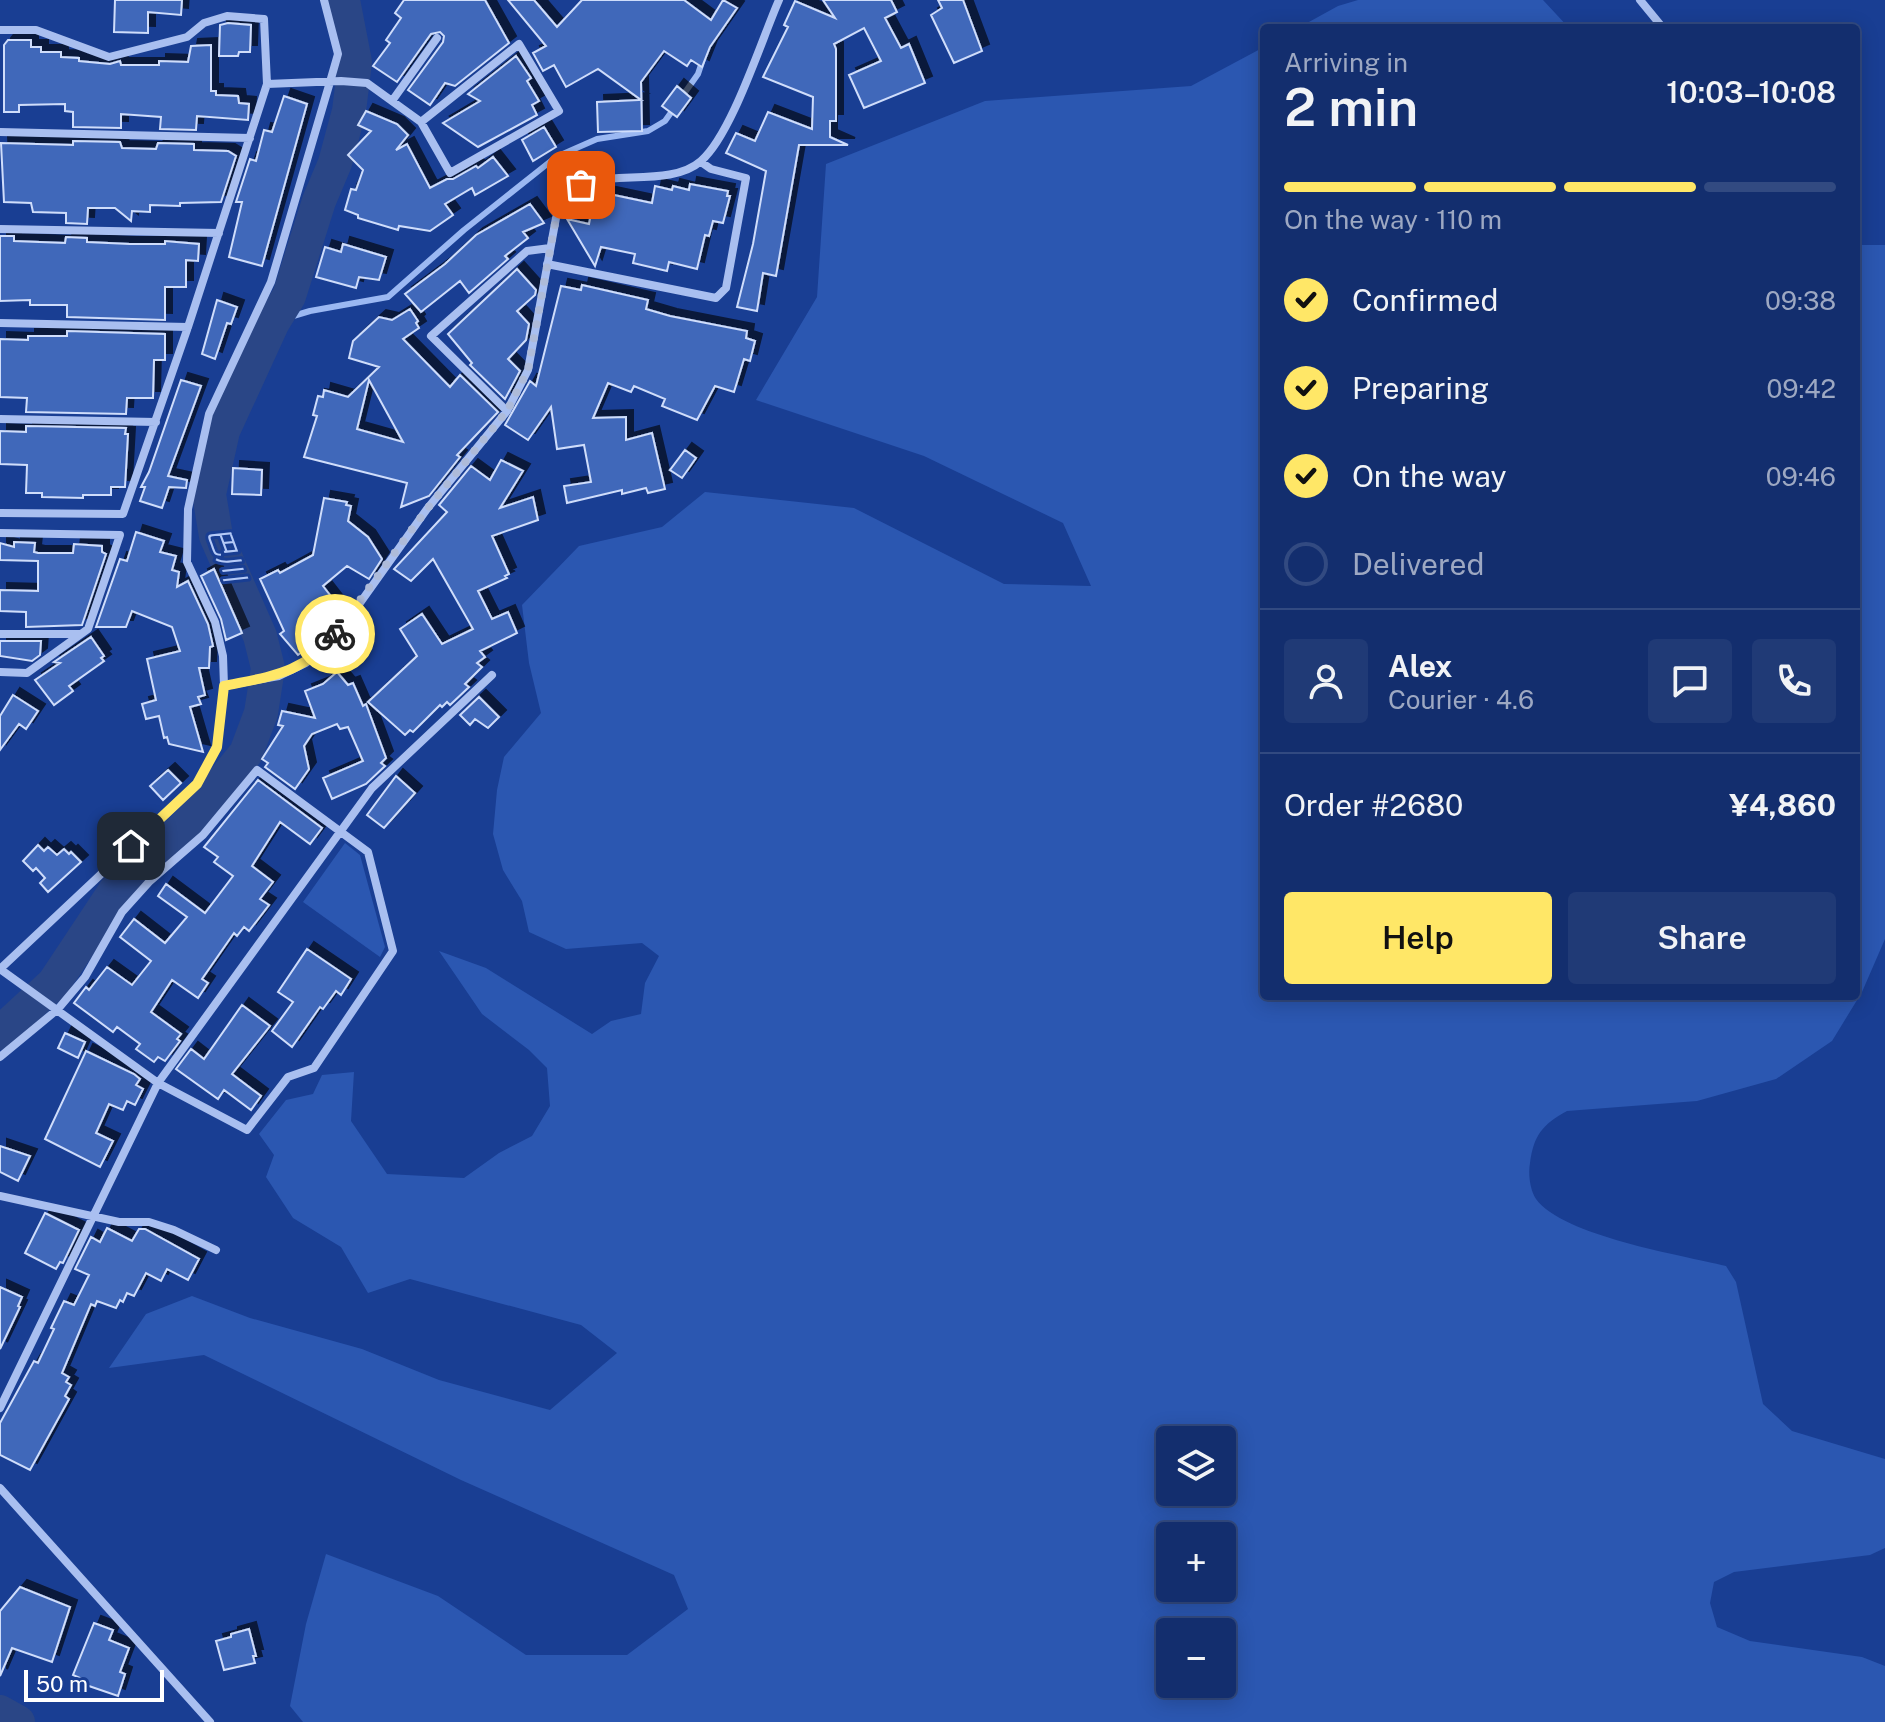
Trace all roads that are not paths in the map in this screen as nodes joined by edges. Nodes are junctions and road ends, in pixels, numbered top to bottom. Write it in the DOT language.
graph roads {
  1 [pos="324,0"];
  2 [pos="779,0"];
  3 [pos="1640,0"];
  4 [pos="1660,24"];
  5 [pos="0,30"];
  6 [pos="437,38"];
  7 [pos="330,82"];
  8 [pos="267,84"];
  9 [pos="392,101"];
  10 [pos="421,122"];
  11 [pos="0,132"];
  12 [pos="250,138"];
  13 [pos="701,162"];
  14 [pos="0,229"];
  15 [pos="219,233"];
  16 [pos="550,248"];
  17 [pos="547,264"];
  18 [pos="0,323"];
  19 [pos="188,327"];
  20 [pos="507,411"];
  21 [pos="0,419"];
  22 [pos="156,422"];
  23 [pos="0,513"];
  24 [pos="0,533"];
  25 [pos="0,634"];
  26 [pos="81,634"];
  27 [pos="1,674"];
  28 [pos="492,675"];
  29 [pos="224,686"];
  30 [pos="340,831"];
  31 [pos="0,969"];
  32 [pos="58,1009"];
  33 [pos="0,1057"];
  34 [pos="158,1083"];
  35 [pos="0,1196"];
  36 [pos="93,1216"];
  37 [pos="216,1250"];
  38 [pos="0,1408"];
  39 [pos="0,1488"];
  40 [pos="210,1722"];
  1 -- 7 [label="street"];
  2 -- 13 [label="street"];
  3 -- 4 [label="street"];
  5 -- 8 [label="street"];
  6 -- 9 [label="street"];
  7 -- 8 [label="street"];
  7 -- 9 [label="street"];
  7 -- 29 [label="street"];
  8 -- 12 [label="street"];
  9 -- 10 [label="street"];
  10 -- 10 [label="street"];
  11 -- 12 [label="street"];
  12 -- 15 [label="street"];
  13 -- 16 [label="street"];
  13 -- 17 [label="street"];
  14 -- 15 [label="street"];
  15 -- 19 [label="street"];
  16 -- 17 [label="street"];
  16 -- 20 [label="street"];
  17 -- 20 [label="street"];
  18 -- 19 [label="street"];
  19 -- 22 [label="street"];
  20 -- 29 [label="street"];
  21 -- 22 [label="street"];
  22 -- 23 [label="street"];
  24 -- 26 [label="street"];
  25 -- 26 [label="street"];
  26 -- 27 [label="street"];
  28 -- 30 [label="street"];
  29 -- 31 [label="street"];
  30 -- 32 [label="street"];
  30 -- 34 [label="street"];
  30 -- 34 [label="street"];
  31 -- 32 [label="street"];
  32 -- 33 [label="street"];
  32 -- 34 [label="street"];
  34 -- 36 [label="street"];
  35 -- 36 [label="street"];
  36 -- 37 [label="street"];
  36 -- 38 [label="street"];
  39 -- 40 [label="street"];
}
